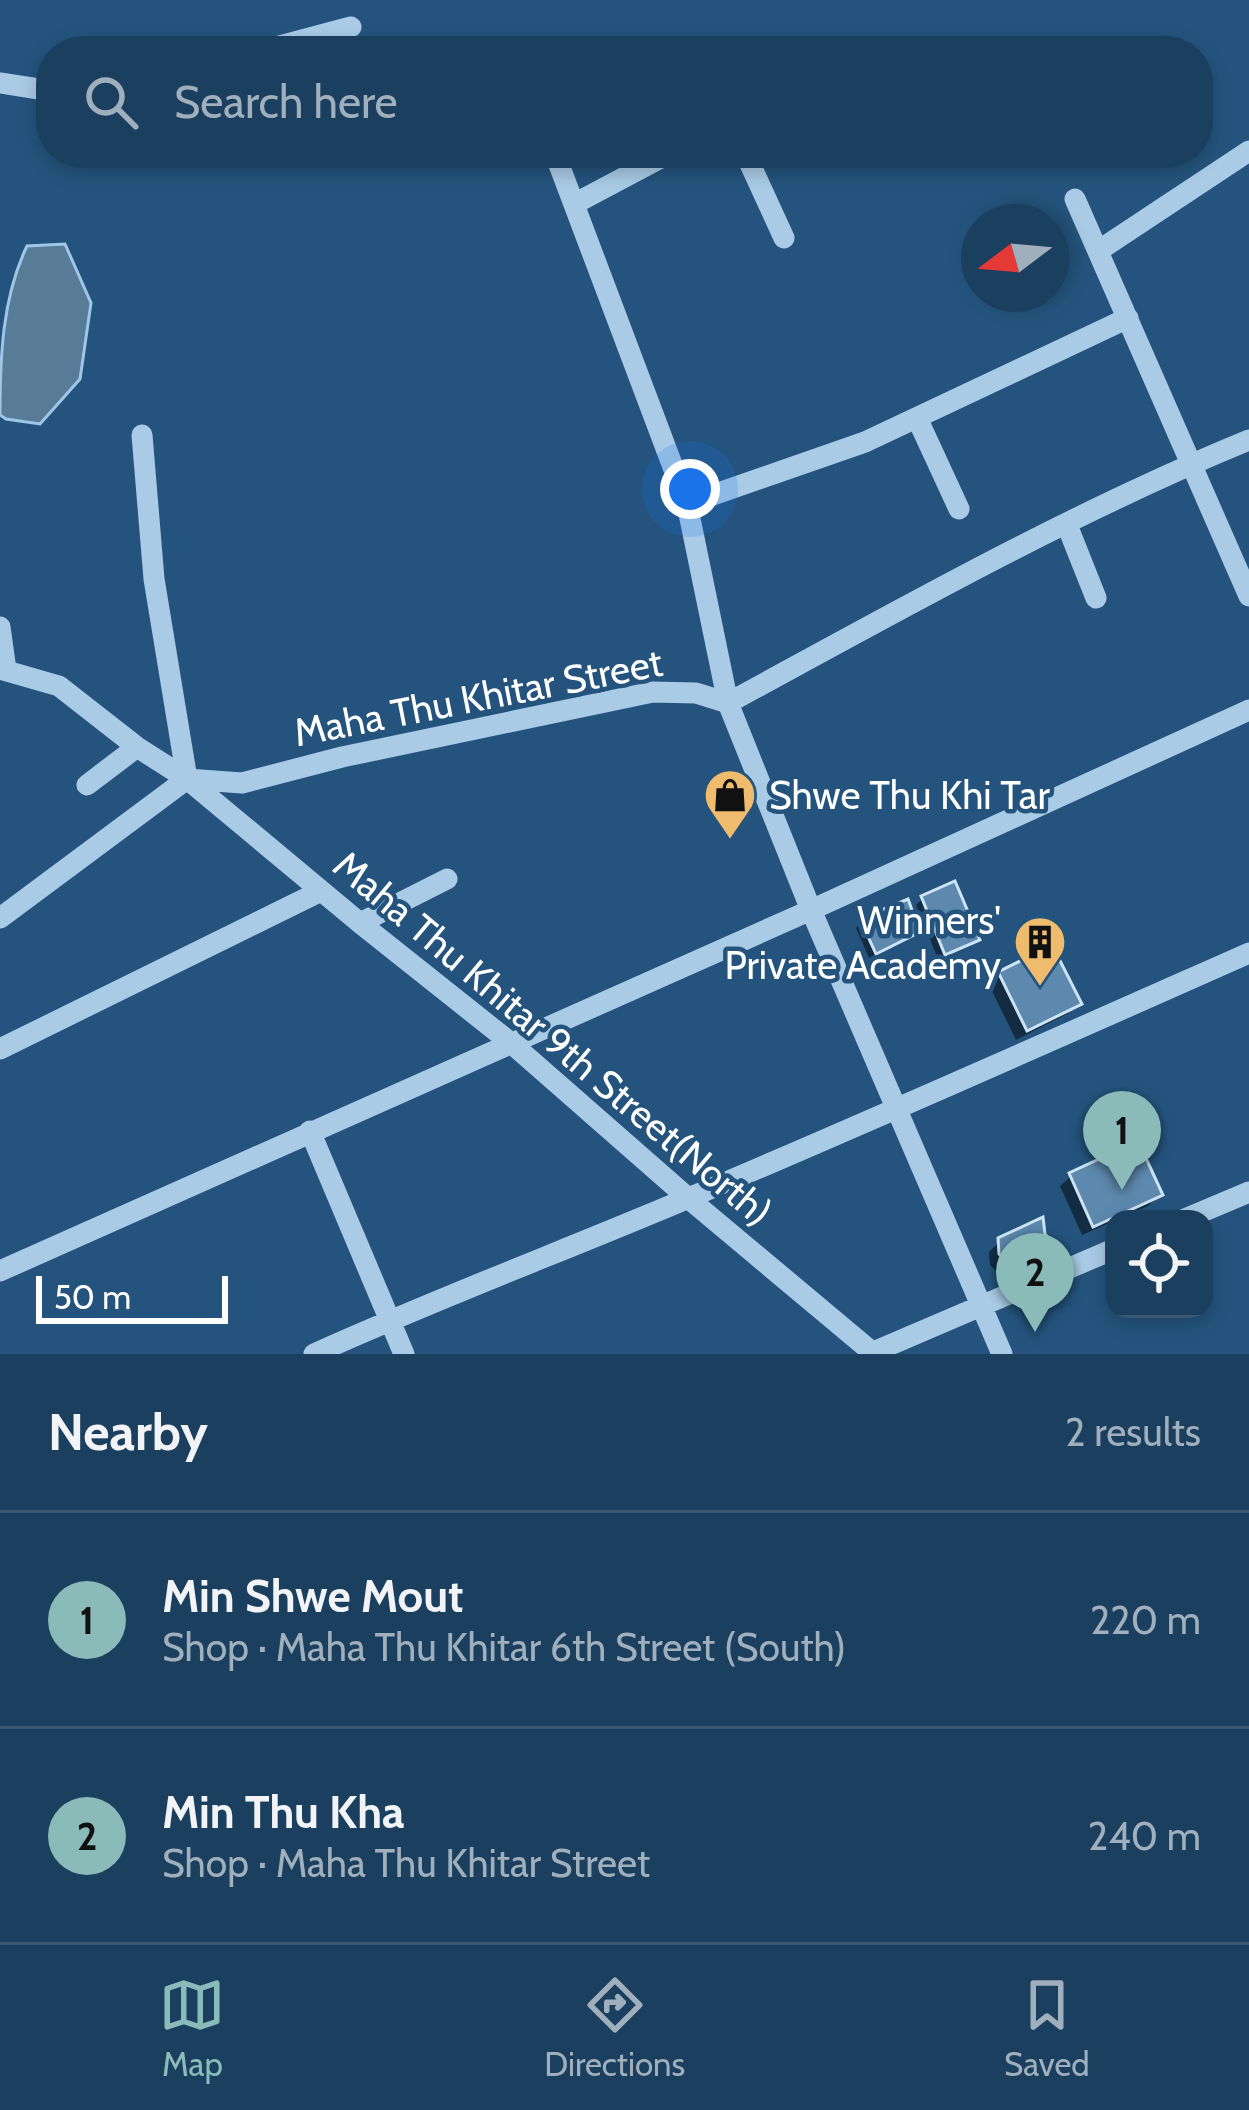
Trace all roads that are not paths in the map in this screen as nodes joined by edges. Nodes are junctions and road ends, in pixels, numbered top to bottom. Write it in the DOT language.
graph roads {
  1 [pos="351,27"];
  2 [pos="317,36"];
  3 [pos="0,83"];
  4 [pos="36,88"];
  5 [pos="1249,151"];
  6 [pos="560,168"];
  7 [pos="642,168"];
  8 [pos="752,168"];
  9 [pos="1075,200"];
  10 [pos="574,205"];
  11 [pos="784,238"];
  12 [pos="1098,251"];
  13 [pos="1128,318"];
  14 [pos="917,418"];
  15 [pos="142,435"];
  16 [pos="1249,440"];
  17 [pos="1192,463"];
  18 [pos="687,504"];
  19 [pos="959,509"];
  20 [pos="1067,525"];
  21 [pos="1249,596"];
  22 [pos="1096,598"];
  23 [pos="0,627"];
  24 [pos="3,670"];
  25 [pos="728,703"];
  26 [pos="1249,710"];
  27 [pos="137,747"];
  28 [pos="187,779"];
  29 [pos="87,785"];
  30 [pos="447,879"];
  31 [pos="321,891"];
  32 [pos="811,910"];
  33 [pos="0,918"];
  34 [pos="360,923"];
  35 [pos="1249,953"];
  36 [pos="511,1043"];
  37 [pos="0,1049"];
  38 [pos="898,1108"];
  39 [pos="310,1131"];
  40 [pos="1249,1192"];
  41 [pos="688,1198"];
  42 [pos="1206,1210"];
  43 [pos="1105,1254"];
  44 [pos="0,1271"];
  45 [pos="982,1306"];
  46 [pos="389,1320"];
  47 [pos="871,1353"];
  48 [pos="314,1354"];
  49 [pos="404,1354"];
  50 [pos="1002,1354"];
  1 -- 2 [label="street"];
  3 -- 4 [label="street"];
  5 -- 12 [label="street"];
  6 -- 10 [label="street"];
  7 -- 10 [label="street"];
  8 -- 11 [label="street"];
  9 -- 12 [label="street"];
  10 -- 18 [label="street"];
  12 -- 13 [label="street"];
  13 -- 14 [label="street"];
  13 -- 17 [label="street"];
  14 -- 18 [label="street"];
  14 -- 19 [label="street"];
  15 -- 28 [label="street"];
  16 -- 17 [label="street"];
  17 -- 20 [label="street"];
  17 -- 21 [label="street"];
  18 -- 25 [label="street"];
  20 -- 22 [label="street"];
  20 -- 25 [label="street"];
  23 -- 24 [label="street"];
  24 -- 27 [label="street, Maha Thu Khitar Street"];
  25 -- 28 [label="street, Maha Thu Khitar Street"];
  25 -- 32 [label="street"];
  26 -- 32 [label="street"];
  27 -- 28 [label="street, Maha Thu Khitar Street"];
  27 -- 29 [label="street"];
  28 -- 31 [label="street, Maha Thu Khitar 9th Street(North)"];
  28 -- 33 [label="street"];
  30 -- 34 [label="street"];
  31 -- 34 [label="street, Maha Thu Khitar 9th Street(North)"];
  31 -- 37 [label="street"];
  32 -- 36 [label="street"];
  32 -- 38 [label="street"];
  34 -- 36 [label="street, Maha Thu Khitar 9th Street(North)"];
  35 -- 38 [label="street"];
  36 -- 39 [label="street"];
  36 -- 41 [label="street, Maha Thu Khitar 9th Street(North)"];
  38 -- 41 [label="street"];
  38 -- 45 [label="street"];
  39 -- 44 [label="street"];
  39 -- 46 [label="street"];
  40 -- 42 [label="street"];
  41 -- 46 [label="street"];
  41 -- 47 [label="street, Maha Thu Khitar 9th Street(North)"];
  43 -- 45 [label="street"];
  45 -- 47 [label="street"];
  45 -- 50 [label="street"];
  46 -- 48 [label="street"];
  46 -- 49 [label="street"];
}
